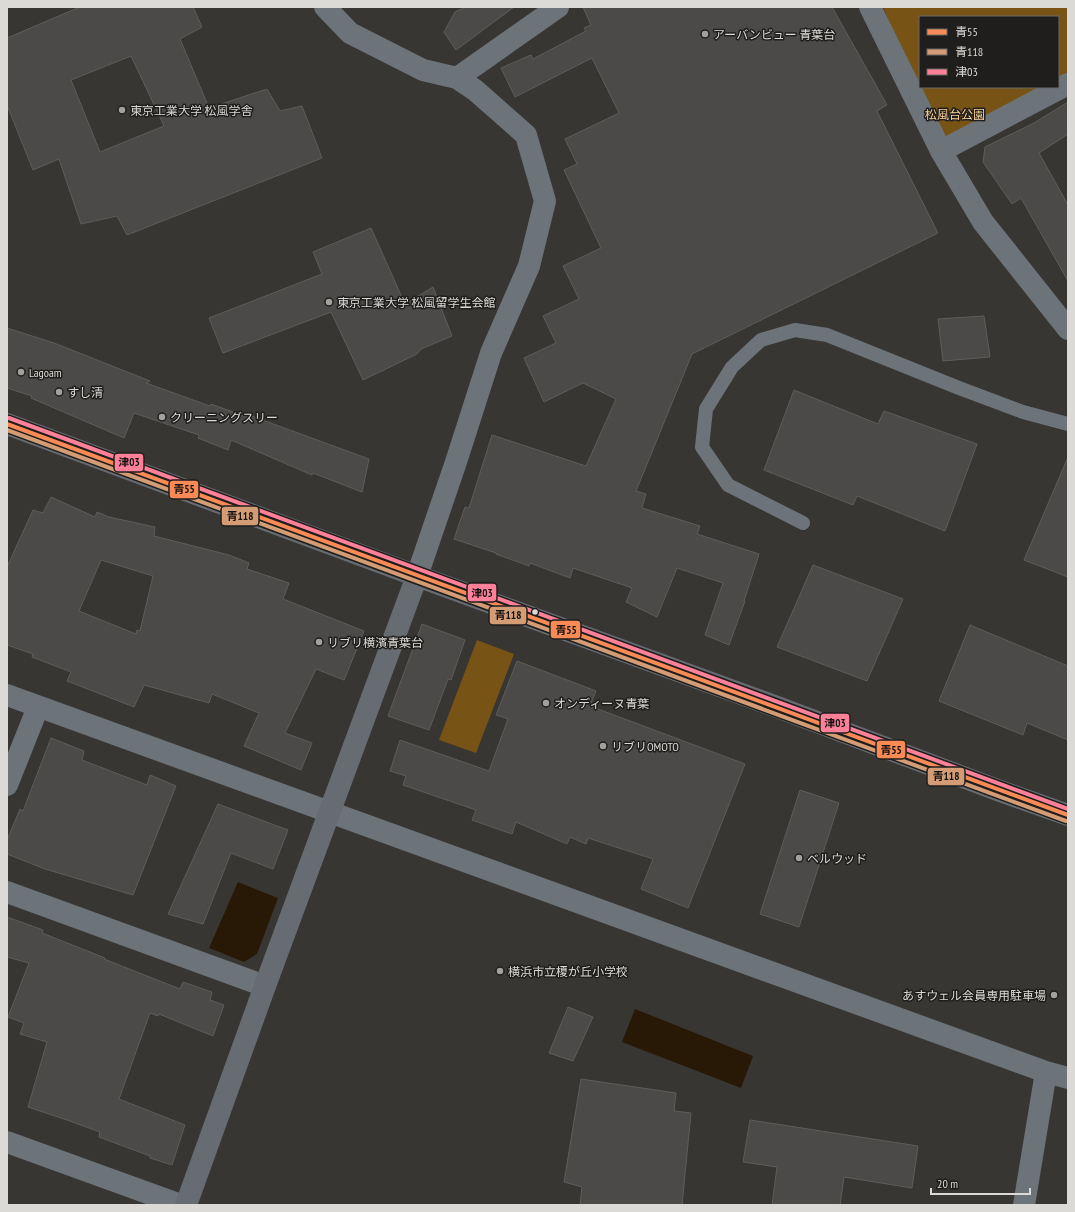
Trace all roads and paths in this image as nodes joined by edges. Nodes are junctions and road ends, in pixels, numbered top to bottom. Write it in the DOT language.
graph roads {
  1 [pos="325,7"];
  2 [pos="558,7"];
  3 [pos="870,7"];
  4 [pos="457,78"];
  5 [pos="1068,84"];
  6 [pos="941,151"];
  7 [pos="1068,329"];
  8 [pos="7,424"];
  9 [pos="1068,424"];
  10 [pos="803,523"];
  11 [pos="417,576"];
  12 [pos="7,695"];
  13 [pos="38,707"];
  14 [pos="7,785"];
  15 [pos="330,812"];
  16 [pos="1068,815"];
  17 [pos="7,892"];
  18 [pos="265,986"];
  19 [pos="1046,1072"];
  20 [pos="1068,1078"];
  21 [pos="7,1142"];
  22 [pos="181,1205"];
  23 [pos="186,1205"];
  24 [pos="1024,1205"];
  1 -- 4 [label="street"];
  2 -- 4 [label="street"];
  3 -- 6 [label="street"];
  4 -- 11 [label="street"];
  5 -- 6 [label="street"];
  6 -- 7 [label="street"];
  8 -- 11 [label="street"];
  9 -- 10 [label="lane"];
  11 -- 15 [label="street"];
  11 -- 16 [label="street"];
  12 -- 13 [label="street"];
  13 -- 14 [label="street"];
  13 -- 15 [label="street"];
  15 -- 18 [label="street"];
  15 -- 19 [label="street"];
  17 -- 18 [label="street"];
  18 -- 23 [label="street"];
  19 -- 20 [label="street"];
  19 -- 24 [label="street"];
  21 -- 22 [label="street"];
}
